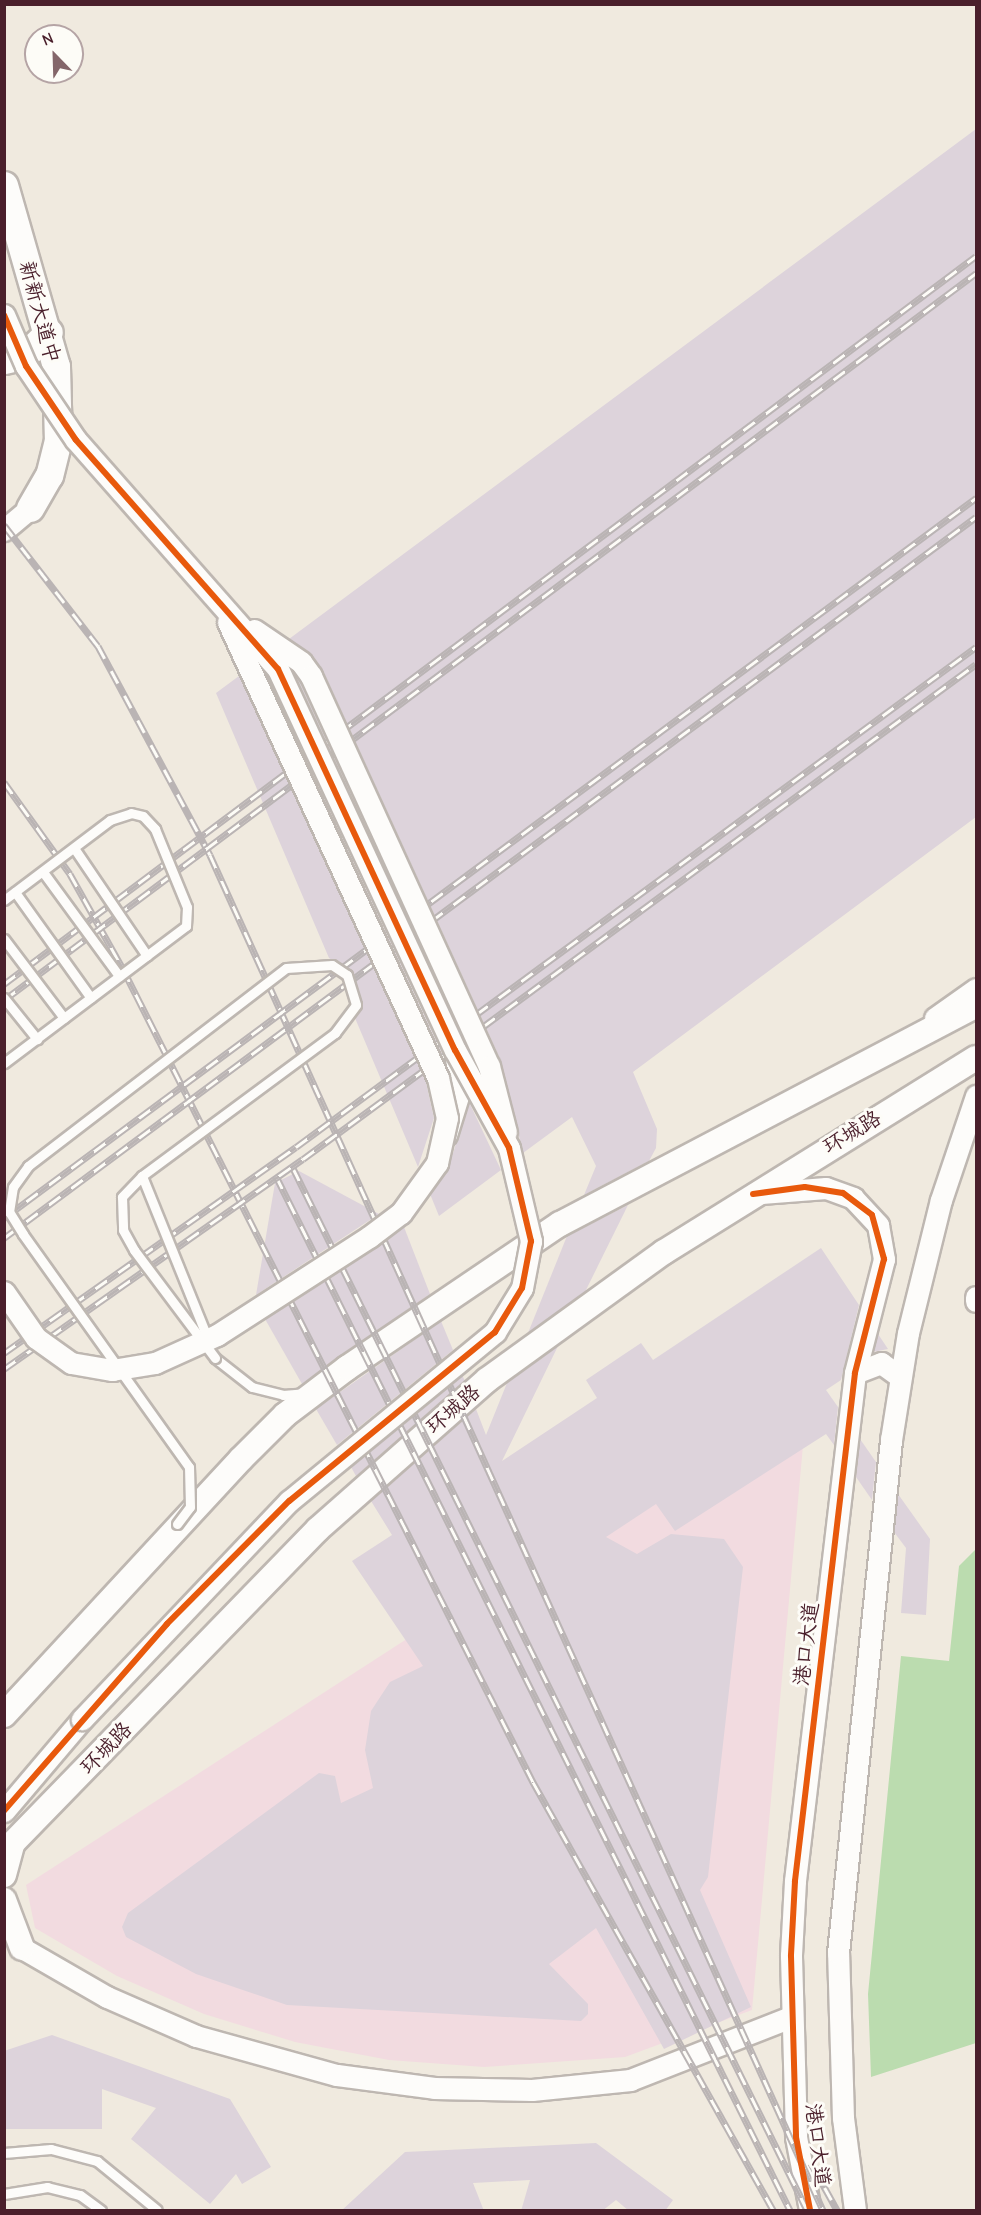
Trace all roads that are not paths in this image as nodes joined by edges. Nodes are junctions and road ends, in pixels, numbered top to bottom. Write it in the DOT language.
graph roads {
  1 [pos="4,185"];
  2 [pos="4,315"];
  3 [pos="49,333"];
  4 [pos="4,360"];
  5 [pos="30,508"];
  6 [pos="4,530"];
  7 [pos="203,583"];
  8 [pos="234,617"];
  9 [pos="74,848"];
  10 [pos="43,872"];
  11 [pos="15,892"];
  12 [pos="4,900"];
  13 [pos="4,939"];
  14 [pos="147,956"];
  15 [pos="119,976"];
  16 [pos="976,989"];
  17 [pos="4,998"];
  18 [pos="91,998"];
  19 [pos="976,1006"];
  20 [pos="64,1018"];
  21 [pos="37,1039"];
  22 [pos="455,1050"];
  23 [pos="878,1057"];
  24 [pos="976,1058"];
  25 [pos="5,1062"];
  26 [pos="976,1096"];
  27 [pos="443,1141"];
  28 [pos="509,1148"];
  29 [pos="142,1176"];
  30 [pos="753,1194"];
  31 [pos="4,1203"];
  32 [pos="9,1212"];
  33 [pos="4,1292"];
  34 [pos="215,1358"];
  35 [pos="347,1368"];
  36 [pos="855,1373"];
  37 [pos="900,1377"];
  38 [pos="177,1524"];
  39 [pos="4,1715"];
  40 [pos="4,1811"];
  41 [pos="8,1848"];
  42 [pos="4,1875"];
  43 [pos="4,1900"];
  44 [pos="13,1946"];
  45 [pos="791,2018"];
  46 [pos="4,2153"];
  47 [pos="4,2194"];
  48 [pos="101,2211"];
  49 [pos="157,2211"];
  50 [pos="810,2211"];
  51 [pos="855,2211"];
  1 -- 3 [label="main road, 新新大道中"];
  2 -- 7 [label="street, bridge"];
  3 -- 4 [label="main road"];
  3 -- 5 [label="main road, 新新大道中"];
  5 -- 6 [label="street"];
  7 -- 8 [label="street, bridge"];
  7 -- 27 [label="street, bridge"];
  8 -- 22 [label="street, bridge"];
  8 -- 28 [label="street, bridge"];
  9 -- 10 [label="lane, bridge"];
  9 -- 14 [label="lane, bridge"];
  9 -- 14 [label="lane, bridge"];
  10 -- 11 [label="lane, bridge"];
  10 -- 15 [label="lane, bridge"];
  11 -- 12 [label="lane, bridge"];
  11 -- 18 [label="lane, bridge"];
  13 -- 20 [label="lane, bridge"];
  14 -- 15 [label="lane, bridge"];
  15 -- 18 [label="lane, bridge"];
  16 -- 23 [label="street"];
  17 -- 21 [label="lane, bridge"];
  18 -- 20 [label="lane, bridge"];
  19 -- 23 [label="main road"];
  20 -- 21 [label="lane, bridge"];
  21 -- 25 [label="lane, bridge"];
  22 -- 27 [label="street, bridge"];
  22 -- 28 [label="street, bridge"];
  23 -- 35 [label="main road"];
  24 -- 30 [label="main road, 环城路"];
  26 -- 37 [label="street, 港口大道"];
  27 -- 33 [label="street, bridge"];
  28 -- 40 [label="street, bridge"];
  29 -- 32 [label="lane, bridge"];
  29 -- 34 [label="lane, bridge"];
  29 -- 34 [label="lane, bridge"];
  30 -- 36 [label="street, 港口大道"];
  30 -- 41 [label="main road, 环城路"];
  31 -- 32 [label="lane, bridge"];
  32 -- 38 [label="lane, bridge"];
  34 -- 35 [label="lane"];
  35 -- 38 [label="main road, bridge"];
  36 -- 37 [label="street"];
  36 -- 45 [label="street, 港口大道"];
  37 -- 51 [label="street, 港口大道"];
  38 -- 39 [label="main road"];
  41 -- 42 [label="main road"];
  43 -- 44 [label="main road"];
  44 -- 45 [label="street"];
  45 -- 50 [label="street, 港口大道"];
  46 -- 49 [label="lane"];
  47 -- 48 [label="lane"];
}
